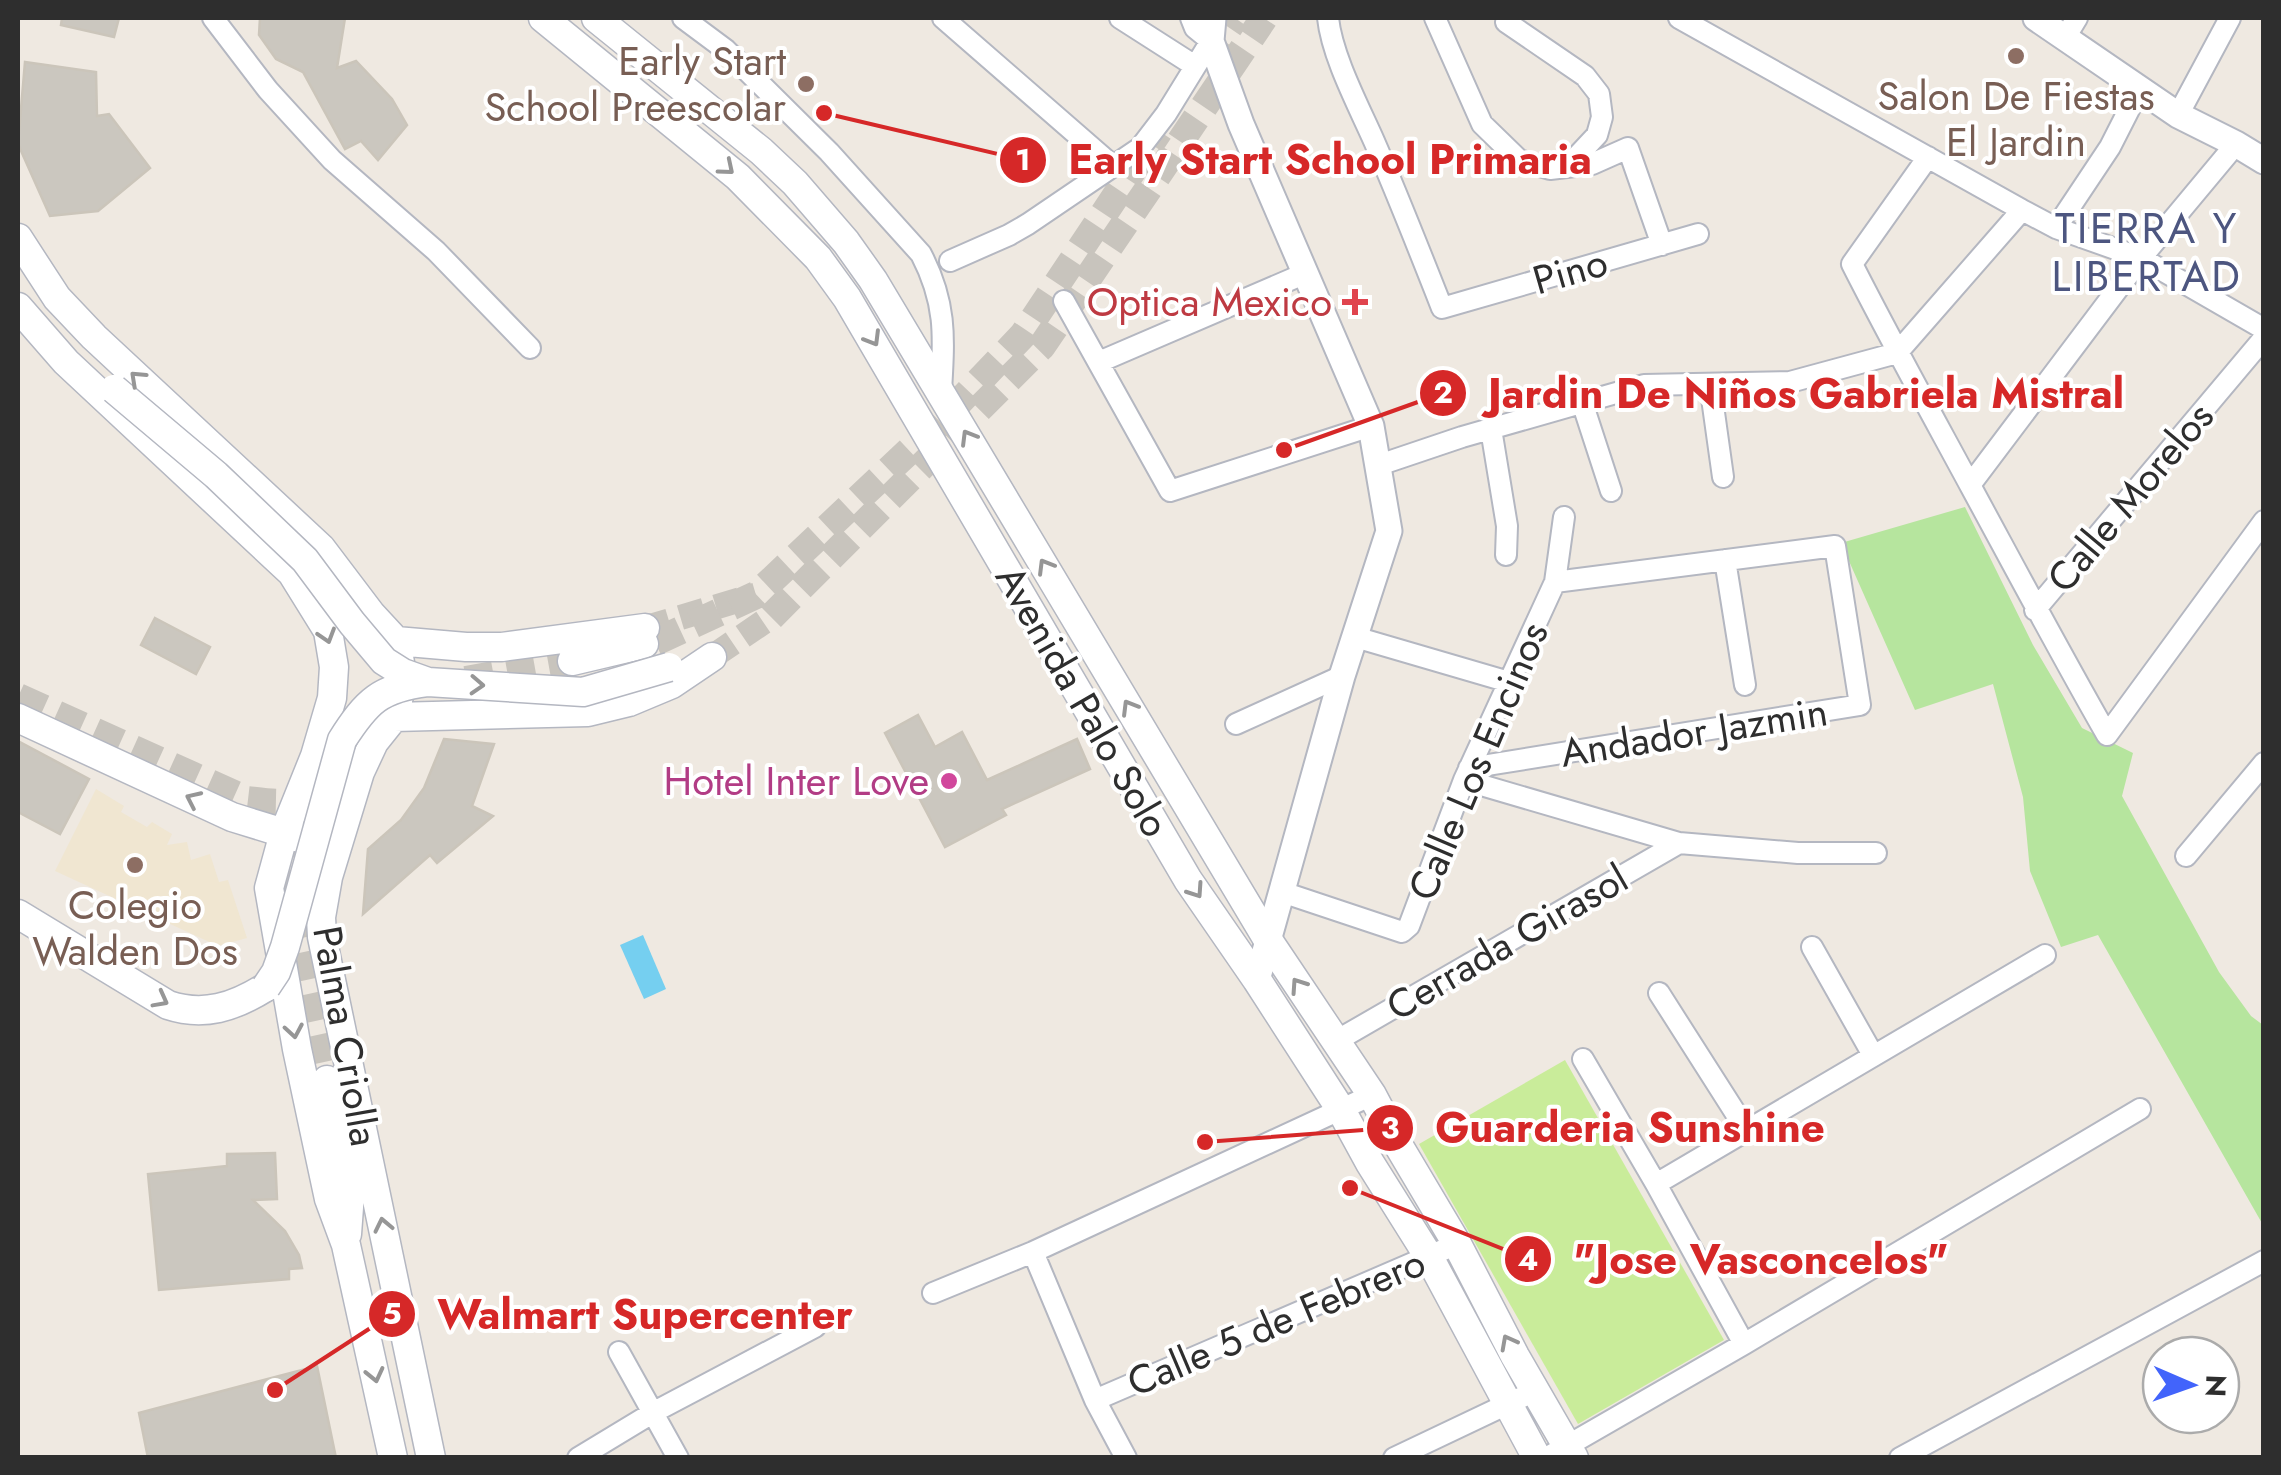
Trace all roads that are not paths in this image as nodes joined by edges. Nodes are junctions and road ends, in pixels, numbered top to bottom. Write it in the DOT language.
graph roads {
  1 [pos="214,18"];
  2 [pos="543,18"];
  3 [pos="596,18"];
  4 [pos="683,18"];
  5 [pos="943,18"];
  6 [pos="1120,18"];
  7 [pos="1191,18"];
  8 [pos="1328,18"];
  9 [pos="1435,18"];
  10 [pos="1508,18"];
  11 [pos="1681,18"];
  12 [pos="2036,18"];
  13 [pos="2230,18"];
  14 [pos="1210,25"];
  15 [pos="2071,27"];
  16 [pos="1195,66"];
  17 [pos="682,86"];
  18 [pos="2140,88"];
  19 [pos="662,115"];
  20 [pos="2178,115"];
  21 [pos="2236,144"];
  22 [pos="1928,157"];
  23 [pos="2264,161"];
  24 [pos="1113,166"];
  25 [pos="1568,167"];
  26 [pos="2022,210"];
  27 [pos="2056,228"];
  28 [pos="1698,234"];
  29 [pos="18,238"];
  30 [pos="1662,245"];
  31 [pos="2141,258"];
  32 [pos="950,261"];
  33 [pos="1306,273"];
  34 [pos="1064,301"];
  35 [pos="18,307"];
  36 [pos="2264,330"];
  37 [pos="2264,338"];
  38 [pos="530,348"];
  39 [pos="1897,353"];
  40 [pos="1099,362"];
  41 [pos="67,363"];
  42 [pos="1710,384"];
  43 [pos="941,392"];
  44 [pos="1582,402"];
  45 [pos="1371,426"];
  46 [pos="1491,428"];
  47 [pos="1379,465"];
  48 [pos="1724,477"];
  49 [pos="1970,485"];
  50 [pos="1611,490"];
  51 [pos="1564,517"];
  52 [pos="2264,521"];
  53 [pos="293,522"];
  54 [pos="271,553"];
  55 [pos="1506,555"];
  56 [pos="1725,560"];
  57 [pos="1555,582"];
  58 [pos="2035,610"];
  59 [pos="1072,612"];
  60 [pos="1041,631"];
  61 [pos="1355,637"];
  62 [pos="396,641"];
  63 [pos="572,661"];
  64 [pos="1342,676"];
  65 [pos="428,682"];
  66 [pos="1509,682"];
  67 [pos="1745,686"];
  68 [pos="394,717"];
  69 [pos="18,718"];
  70 [pos="1236,724"];
  71 [pos="2264,764"];
  72 [pos="1466,774"];
  73 [pos="292,813"];
  74 [pos="232,817"];
  75 [pos="338,838"];
  76 [pos="1679,843"];
  77 [pos="1876,853"];
  78 [pos="2186,856"];
  79 [pos="1282,892"];
  80 [pos="18,914"];
  81 [pos="1268,940"];
  82 [pos="1812,947"];
  83 [pos="2044,955"];
  84 [pos="1257,980"];
  85 [pos="1659,993"];
  86 [pos="1336,1041"];
  87 [pos="1873,1055"];
  88 [pos="1583,1059"];
  89 [pos="326,1080"];
  90 [pos="1372,1094"];
  91 [pos="1341,1110"];
  92 [pos="2140,1110"];
  93 [pos="1747,1131"];
  94 [pos="1656,1184"];
  95 [pos="1457,1244"];
  96 [pos="346,1245"];
  97 [pos="1032,1252"];
  98 [pos="1429,1257"];
  99 [pos="2264,1261"];
  100 [pos="933,1294"];
  101 [pos="815,1327"];
  102 [pos="1744,1344"];
  103 [pos="619,1352"];
  104 [pos="1536,1391"];
  105 [pos="1095,1400"];
  106 [pos="1507,1404"];
  107 [pos="654,1412"];
  108 [pos="1562,1454"];
  109 [pos="394,1458"];
  110 [pos="431,1458"];
  111 [pos="578,1458"];
  112 [pos="678,1458"];
  113 [pos="1126,1458"];
  114 [pos="1394,1458"];
  115 [pos="1537,1458"];
  116 [pos="1900,1458"];
  1 -- 38 [label="street"];
  2 -- 19 [label="main road, Avenida Palo Solo"];
  3 -- 17 [label="main road, Avenida Palo Solo"];
  4 -- 43 [label="street"];
  5 -- 24 [label="street"];
  6 -- 16 [label="street"];
  7 -- 14 [label="street"];
  8 -- 30 [label="street, Pino"];
  9 -- 25 [label="street"];
  10 -- 25 [label="street"];
  11 -- 22 [label="street"];
  12 -- 15 [label="street"];
  13 -- 20 [label="street"];
  14 -- 16 [label="street"];
  14 -- 33 [label="street"];
  15 -- 18 [label="street"];
  16 -- 24 [label="street"];
  17 -- 19 [label="main road"];
  17 -- 43 [label="main road, Avenida Palo Solo"];
  18 -- 20 [label="street"];
  18 -- 27 [label="street"];
  19 -- 60 [label="main road, Avenida Palo Solo, one-way"];
  20 -- 21 [label="street"];
  21 -- 23 [label="street"];
  21 -- 31 [label="street"];
  22 -- 26 [label="street"];
  22 -- 39 [label="street"];
  24 -- 32 [label="street"];
  25 -- 30 [label="street"];
  26 -- 27 [label="street"];
  26 -- 39 [label="street"];
  27 -- 31 [label="street"];
  28 -- 30 [label="street, Pino"];
  53 -- 29 [label="main road, one-way"];
  31 -- 36 [label="street"];
  31 -- 49 [label="street"];
  33 -- 40 [label="street"];
  33 -- 45 [label="street"];
  34 -- 40 [label="street"];
  35 -- 41 [label="main road, Palma Criolla"];
  37 -- 58 [label="street, Calle Morelos"];
  39 -- 42 [label="street"];
  39 -- 49 [label="street"];
  40 -- 45 [label="street"];
  41 -- 54 [label="main road, Palma Criolla"];
  41 -- 65 [label="main road, bridge"];
  42 -- 44 [label="street"];
  42 -- 48 [label="street"];
  59 -- 43 [label="main road, Avenida Palo Solo, one-way"];
  44 -- 46 [label="street"];
  44 -- 50 [label="street"];
  45 -- 47 [label="street"];
  46 -- 47 [label="street"];
  46 -- 55 [label="street"];
  47 -- 61 [label="street"];
  49 -- 58 [label="street"];
  51 -- 57 [label="street, Calle Los Encinos"];
  52 -- 58 [label="street"];
  53 -- 54 [label="main road"];
  53 -- 62 [label="main road"];
  54 -- 73 [label="main road, Palma Criolla, one-way"];
  56 -- 57 [label="street"];
  56 -- 67 [label="street"];
  56 -- 72 [label="street, Andador Jazmin"];
  57 -- 66 [label="street, Calle Los Encinos"];
  59 -- 60 [label="main road"];
  81 -- 59 [label="main road, Avenida Palo Solo, one-way"];
  60 -- 84 [label="main road, Avenida Palo Solo, one-way"];
  61 -- 64 [label="street"];
  61 -- 66 [label="street"];
  62 -- 63 [label="main road"];
  62 -- 68 [label="main road, Palma Criolla"];
  64 -- 70 [label="street"];
  64 -- 79 [label="street"];
  65 -- 68 [label="main road, one-way, bridge"];
  80 -- 65 [label="main road, one-way, bridge"];
  66 -- 72 [label="street, Calle Los Encinos"];
  68 -- 75 [label="main road, Palma Criolla"];
  74 -- 69 [label="main road, one-way"];
  71 -- 78 [label="street"];
  72 -- 76 [label="street"];
  72 -- 79 [label="street, Calle Los Encinos"];
  73 -- 74 [label="main road"];
  73 -- 74 [label="main road"];
  73 -- 75 [label="main road"];
  73 -- 96 [label="main road, Palma Criolla, one-way"];
  110 -- 75 [label="main road, Palma Criolla, one-way"];
  76 -- 77 [label="street"];
  76 -- 86 [label="street, Cerrada Girasol"];
  79 -- 81 [label="street"];
  81 -- 84 [label="street"];
  86 -- 81 [label="main road, Avenida Palo Solo, one-way"];
  82 -- 87 [label="street"];
  83 -- 87 [label="street"];
  84 -- 91 [label="main road, Avenida Palo Solo"];
  85 -- 93 [label="street"];
  86 -- 90 [label="main road, Avenida Palo Solo"];
  87 -- 93 [label="street"];
  88 -- 94 [label="street"];
  89 -- 96 [label="main road"];
  90 -- 91 [label="street"];
  90 -- 95 [label="main road, Avenida Palo Solo"];
  91 -- 97 [label="street"];
  91 -- 98 [label="main road, Avenida Palo Solo"];
  92 -- 102 [label="street"];
  93 -- 94 [label="street"];
  94 -- 102 [label="street"];
  95 -- 98 [label="street, Calle 5 de Febrero"];
  104 -- 95 [label="main road, Avenida Palo Solo, one-way"];
  96 -- 109 [label="main road, Palma Criolla, one-way"];
  97 -- 100 [label="street"];
  97 -- 105 [label="street"];
  98 -- 105 [label="street, Calle 5 de Febrero"];
  98 -- 106 [label="main road, Avenida Palo Solo"];
  99 -- 116 [label="street"];
  101 -- 107 [label="street"];
  102 -- 108 [label="street"];
  103 -- 107 [label="street"];
  104 -- 106 [label="street"];
  104 -- 108 [label="main road, Avenida Palo Solo"];
  105 -- 113 [label="street"];
  106 -- 114 [label="street"];
  106 -- 115 [label="main road, Avenida Palo Solo"];
  107 -- 111 [label="street"];
  107 -- 112 [label="street"];
}
